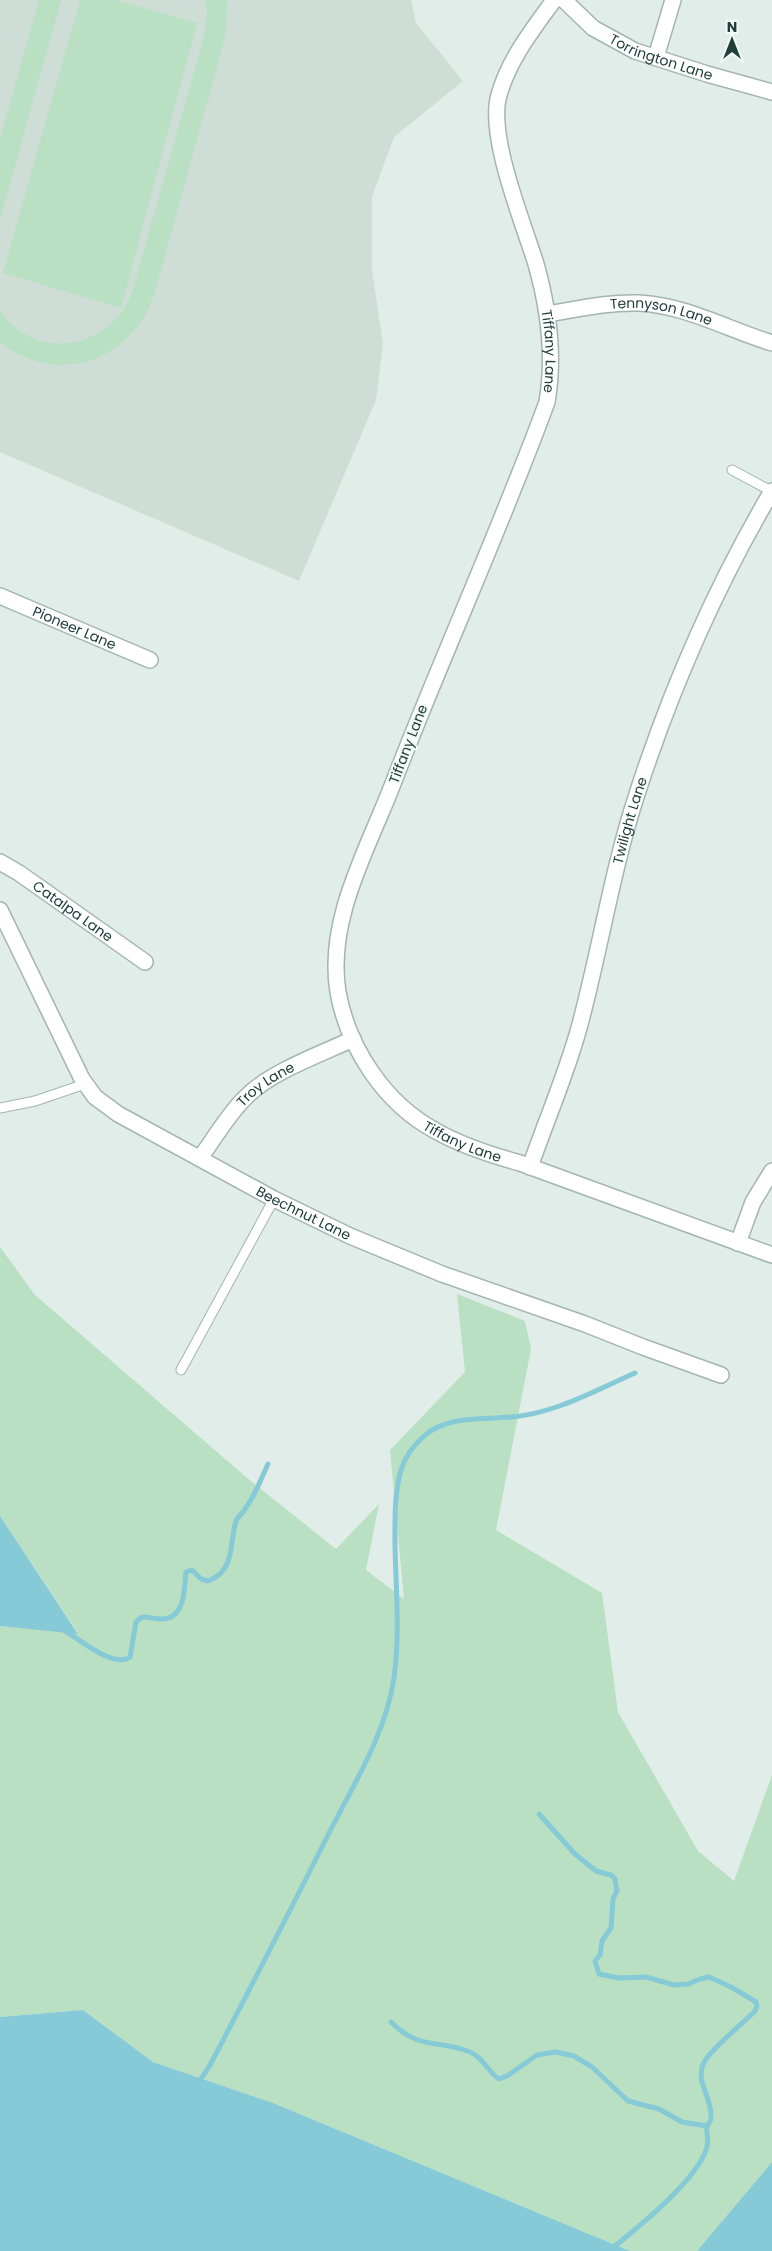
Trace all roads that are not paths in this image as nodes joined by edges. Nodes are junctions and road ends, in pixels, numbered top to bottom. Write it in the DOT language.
graph roads {
  1 [pos="554,0"];
  2 [pos="564,0"];
  3 [pos="673,0"];
  4 [pos="656,57"];
  5 [pos="772,92"];
  6 [pos="548,314"];
  7 [pos="772,342"];
  8 [pos="732,470"];
  9 [pos="772,491"];
  10 [pos="0,596"];
  11 [pos="150,660"];
  12 [pos="0,862"];
  13 [pos="0,910"];
  14 [pos="145,962"];
  15 [pos="353,1039"];
  16 [pos="85,1084"];
  17 [pos="0,1108"];
  18 [pos="200,1158"];
  19 [pos="530,1167"];
  20 [pos="772,1171"];
  21 [pos="274,1199"];
  22 [pos="738,1243"];
  23 [pos="772,1255"];
  24 [pos="181,1370"];
  25 [pos="722,1375"];
  1 -- 6 [label="street, Tiffany Lane"];
  2 -- 4 [label="street, Torrington Lane"];
  3 -- 4 [label="street"];
  4 -- 5 [label="street, Torrington Lane"];
  6 -- 7 [label="street, Tennyson Lane"];
  6 -- 15 [label="street, Tiffany Lane"];
  8 -- 9 [label="lane"];
  9 -- 19 [label="street, Twilight Lane"];
  10 -- 11 [label="street, Pioneer Lane"];
  12 -- 14 [label="street, Catalpa Lane"];
  13 -- 16 [label="street, Beechnut Lane"];
  15 -- 18 [label="street, Troy Lane"];
  15 -- 19 [label="street, Tiffany Lane"];
  16 -- 17 [label="lane"];
  16 -- 18 [label="street, Beechnut Lane"];
  18 -- 21 [label="street, Beechnut Lane"];
  19 -- 22 [label="street, Tiffany Lane"];
  20 -- 22 [label="street"];
  21 -- 24 [label="lane"];
  21 -- 25 [label="street, Beechnut Lane"];
  22 -- 23 [label="street, Tiffany Lane"];
}
